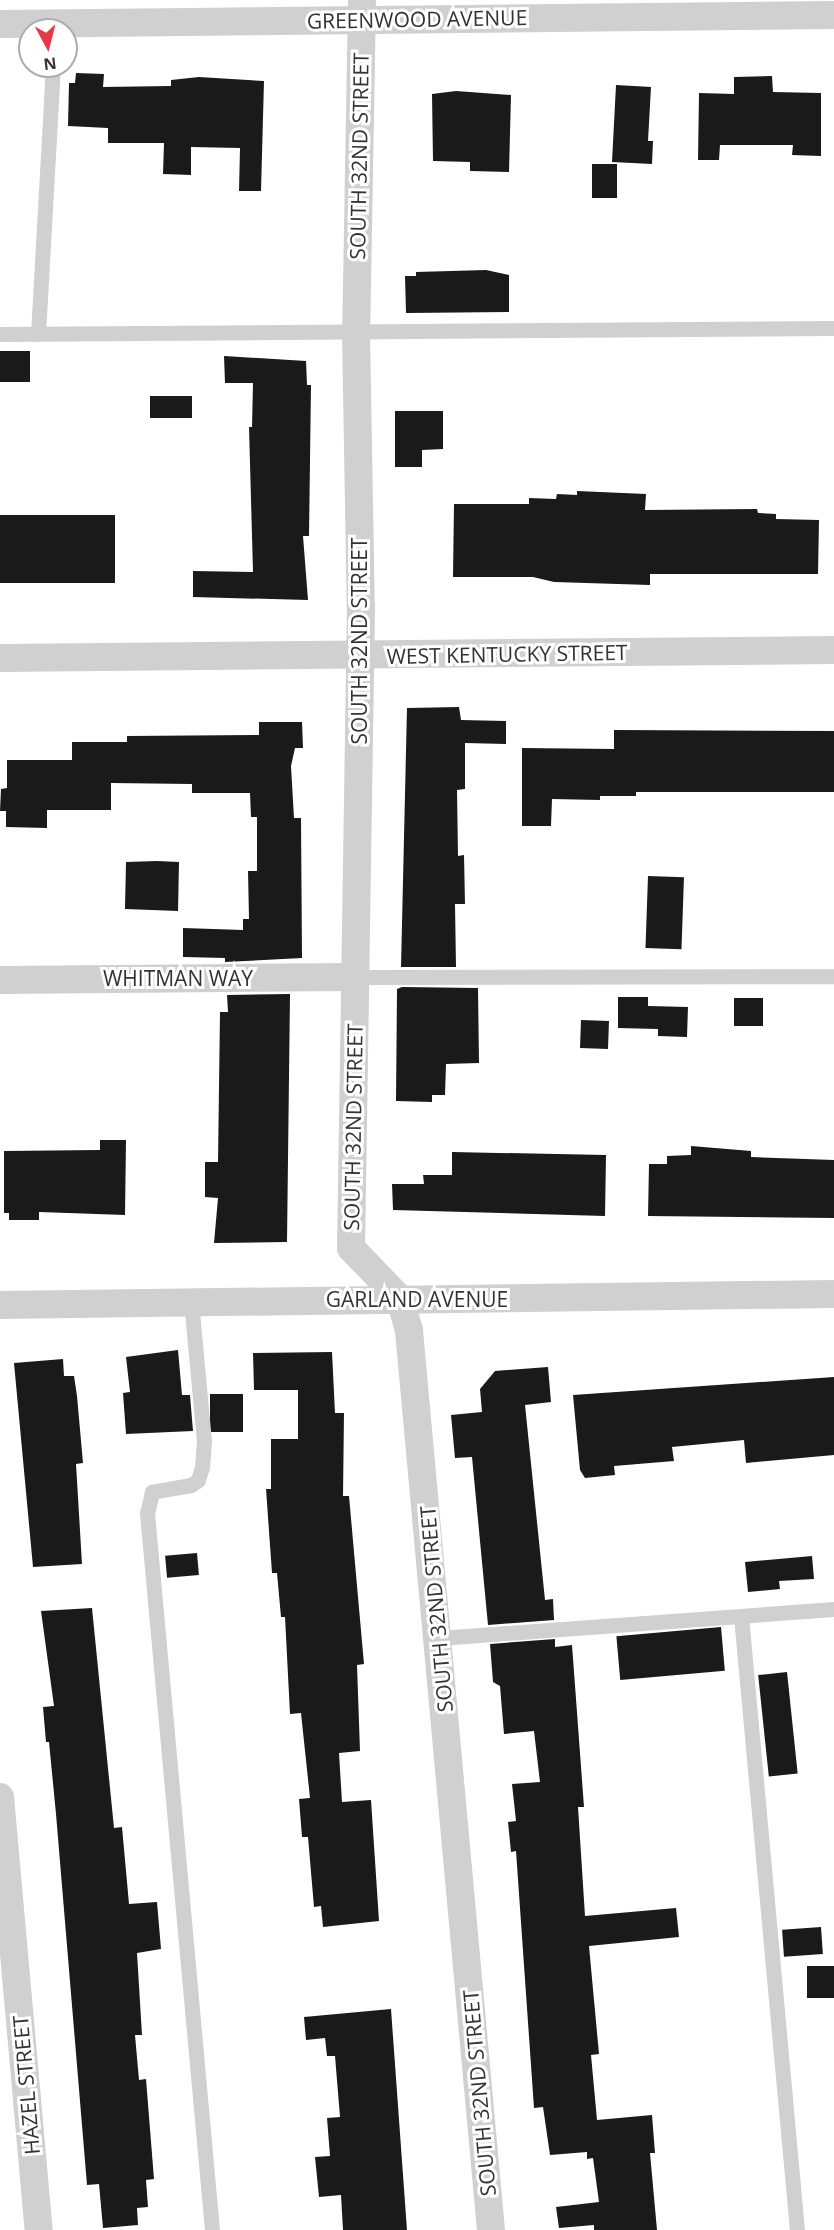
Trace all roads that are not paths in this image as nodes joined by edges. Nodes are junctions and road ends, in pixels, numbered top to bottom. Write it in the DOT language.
graph roads {
  1 [pos="361,10"];
  2 [pos="834,15"];
  3 [pos="0,24"];
  4 [pos="18,25"];
  5 [pos="78,26"];
  6 [pos="52,78"];
  7 [pos="834,328"];
  8 [pos="356,332"];
  9 [pos="0,334"];
  10 [pos="38,334"];
  11 [pos="834,650"];
  12 [pos="359,656"];
  13 [pos="0,658"];
  14 [pos="834,976"];
  15 [pos="356,977"];
  16 [pos="0,980"];
  17 [pos="834,1294"];
  18 [pos="400,1299"];
  19 [pos="191,1301"];
  20 [pos="0,1305"];
  21 [pos="834,1609"];
  22 [pos="741,1616"];
  23 [pos="439,1638"];
  24 [pos="0,1797"];
  25 [pos="39,2230"];
  26 [pos="212,2230"];
  27 [pos="491,2230"];
  28 [pos="796,2230"];
  1 -- 2 [label="street, GREENWOOD AVENUE"];
  1 -- 5 [label="street, GREENWOOD AVENUE"];
  1 -- 8 [label="street, SOUTH 32ND STREET"];
  3 -- 4 [label="street, GREENWOOD AVENUE"];
  6 -- 10 [label="lane"];
  7 -- 8 [label="lane"];
  8 -- 10 [label="lane"];
  8 -- 12 [label="street, SOUTH 32ND STREET"];
  9 -- 10 [label="lane"];
  11 -- 12 [label="street, WEST KENTUCKY STREET"];
  12 -- 13 [label="street, WEST KENTUCKY STREET"];
  12 -- 15 [label="street, SOUTH 32ND STREET"];
  14 -- 15 [label="lane"];
  15 -- 16 [label="street, WHITMAN WAY"];
  15 -- 18 [label="street, SOUTH 32ND STREET"];
  17 -- 18 [label="street, GARLAND AVENUE"];
  18 -- 19 [label="street, GARLAND AVENUE"];
  18 -- 23 [label="street, SOUTH 32ND STREET"];
  19 -- 20 [label="street, GARLAND AVENUE"];
  19 -- 26 [label="lane"];
  21 -- 22 [label="lane"];
  22 -- 23 [label="lane"];
  22 -- 28 [label="lane"];
  23 -- 27 [label="street, SOUTH 32ND STREET"];
  24 -- 25 [label="street, HAZEL STREET"];
}
